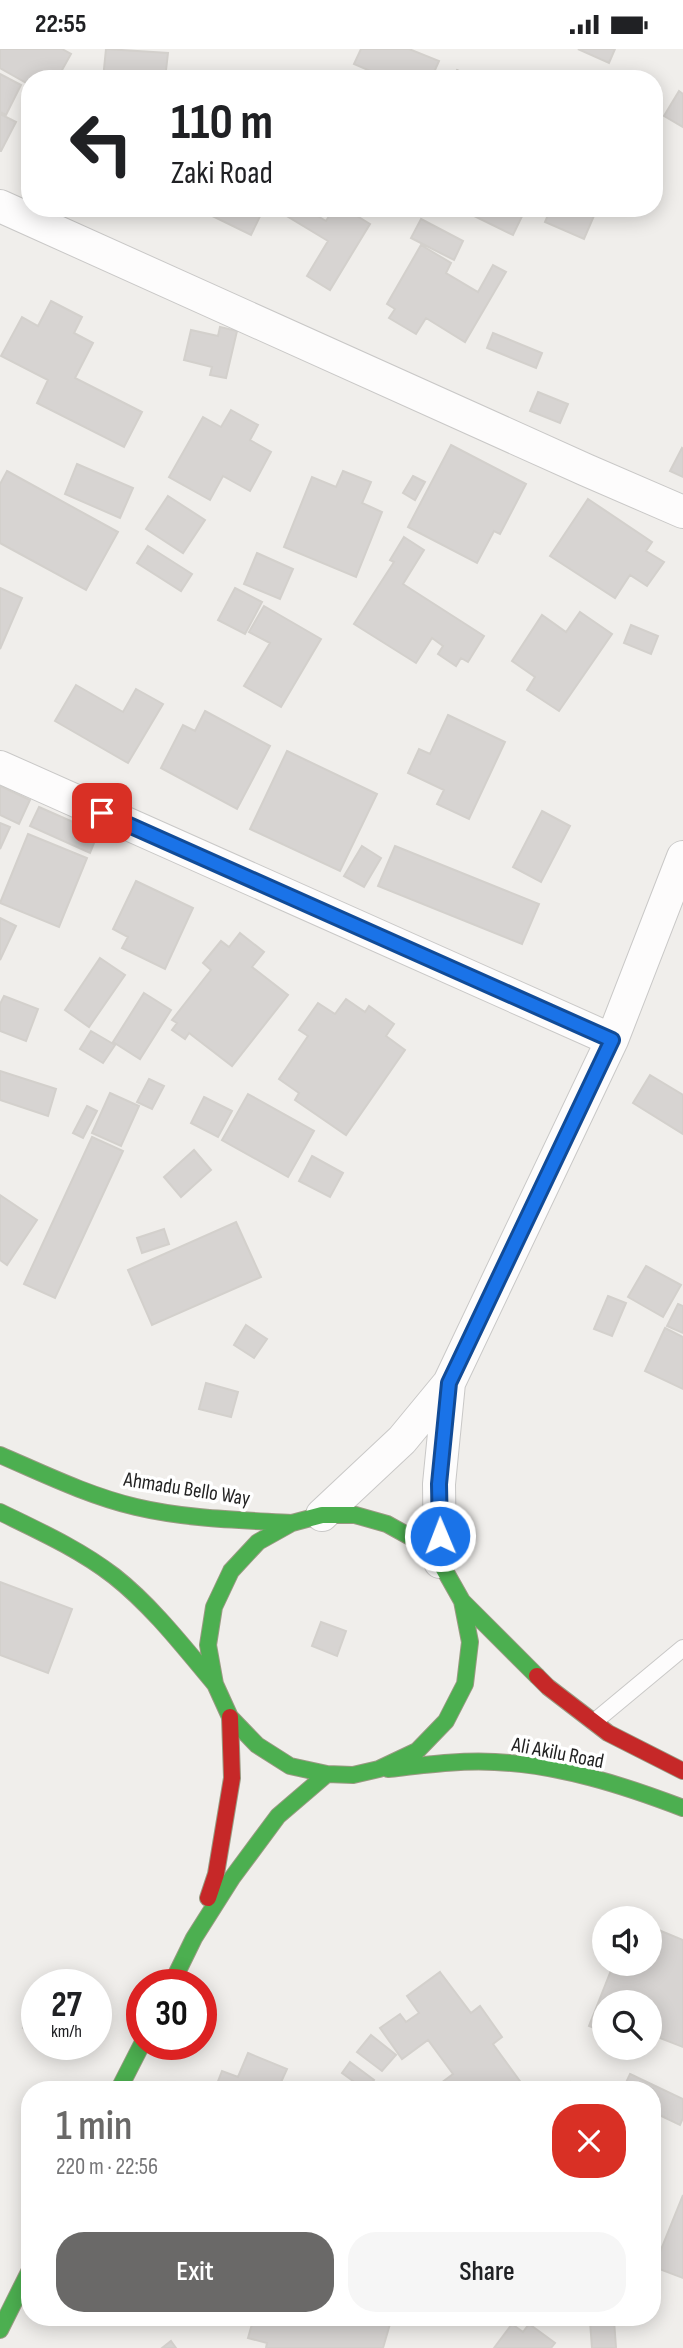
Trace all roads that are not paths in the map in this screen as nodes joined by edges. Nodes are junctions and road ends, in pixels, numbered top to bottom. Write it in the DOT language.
graph roads {
  1 [pos="0,206"];
  2 [pos="21,215"];
  3 [pos="24,217"];
  4 [pos="683,512"];
  5 [pos="0,767"];
  6 [pos="683,857"];
  7 [pos="612,1040"];
  8 [pos="449,1383"];
  9 [pos="0,1455"];
  10 [pos="0,1512"];
  11 [pos="307,1519"];
  12 [pos="440,1562"];
  13 [pos="462,1601"];
  14 [pos="683,1648"];
  15 [pos="215,1684"];
  16 [pos="230,1717"];
  17 [pos="594,1722"];
  18 [pos="379,1769"];
  19 [pos="683,1771"];
  20 [pos="327,1775"];
  21 [pos="683,1808"];
  22 [pos="194,1938"];
  23 [pos="179,1969"];
  24 [pos="134,2060"];
  25 [pos="123,2081"];
  26 [pos="21,2288"];
  27 [pos="0,2330"];
  1 -- 2 [label="street"];
  3 -- 4 [label="street"];
  5 -- 7 [label="street"];
  6 -- 7 [label="street"];
  7 -- 8 [label="street"];
  8 -- 11 [label="street"];
  8 -- 12 [label="street"];
  9 -- 11 [label="main road, Ahmadu Bello Way"];
  10 -- 15 [label="main road"];
  11 -- 12 [label="main road, Ahmadu Bello Way"];
  11 -- 15 [label="main road"];
  12 -- 13 [label="main road, Ahmadu Bello Way"];
  13 -- 17 [label="main road, Ali Akilu Road"];
  13 -- 18 [label="main road"];
  14 -- 17 [label="lane"];
  15 -- 16 [label="main road"];
  16 -- 20 [label="main road"];
  16 -- 22 [label="main road"];
  17 -- 19 [label="main road, Ali Akilu Road"];
  18 -- 20 [label="main road"];
  18 -- 21 [label="main road, Ali Akilu Road"];
  20 -- 22 [label="main road"];
  22 -- 23 [label="main road"];
  24 -- 25 [label="main road"];
  26 -- 27 [label="main road"];
}
